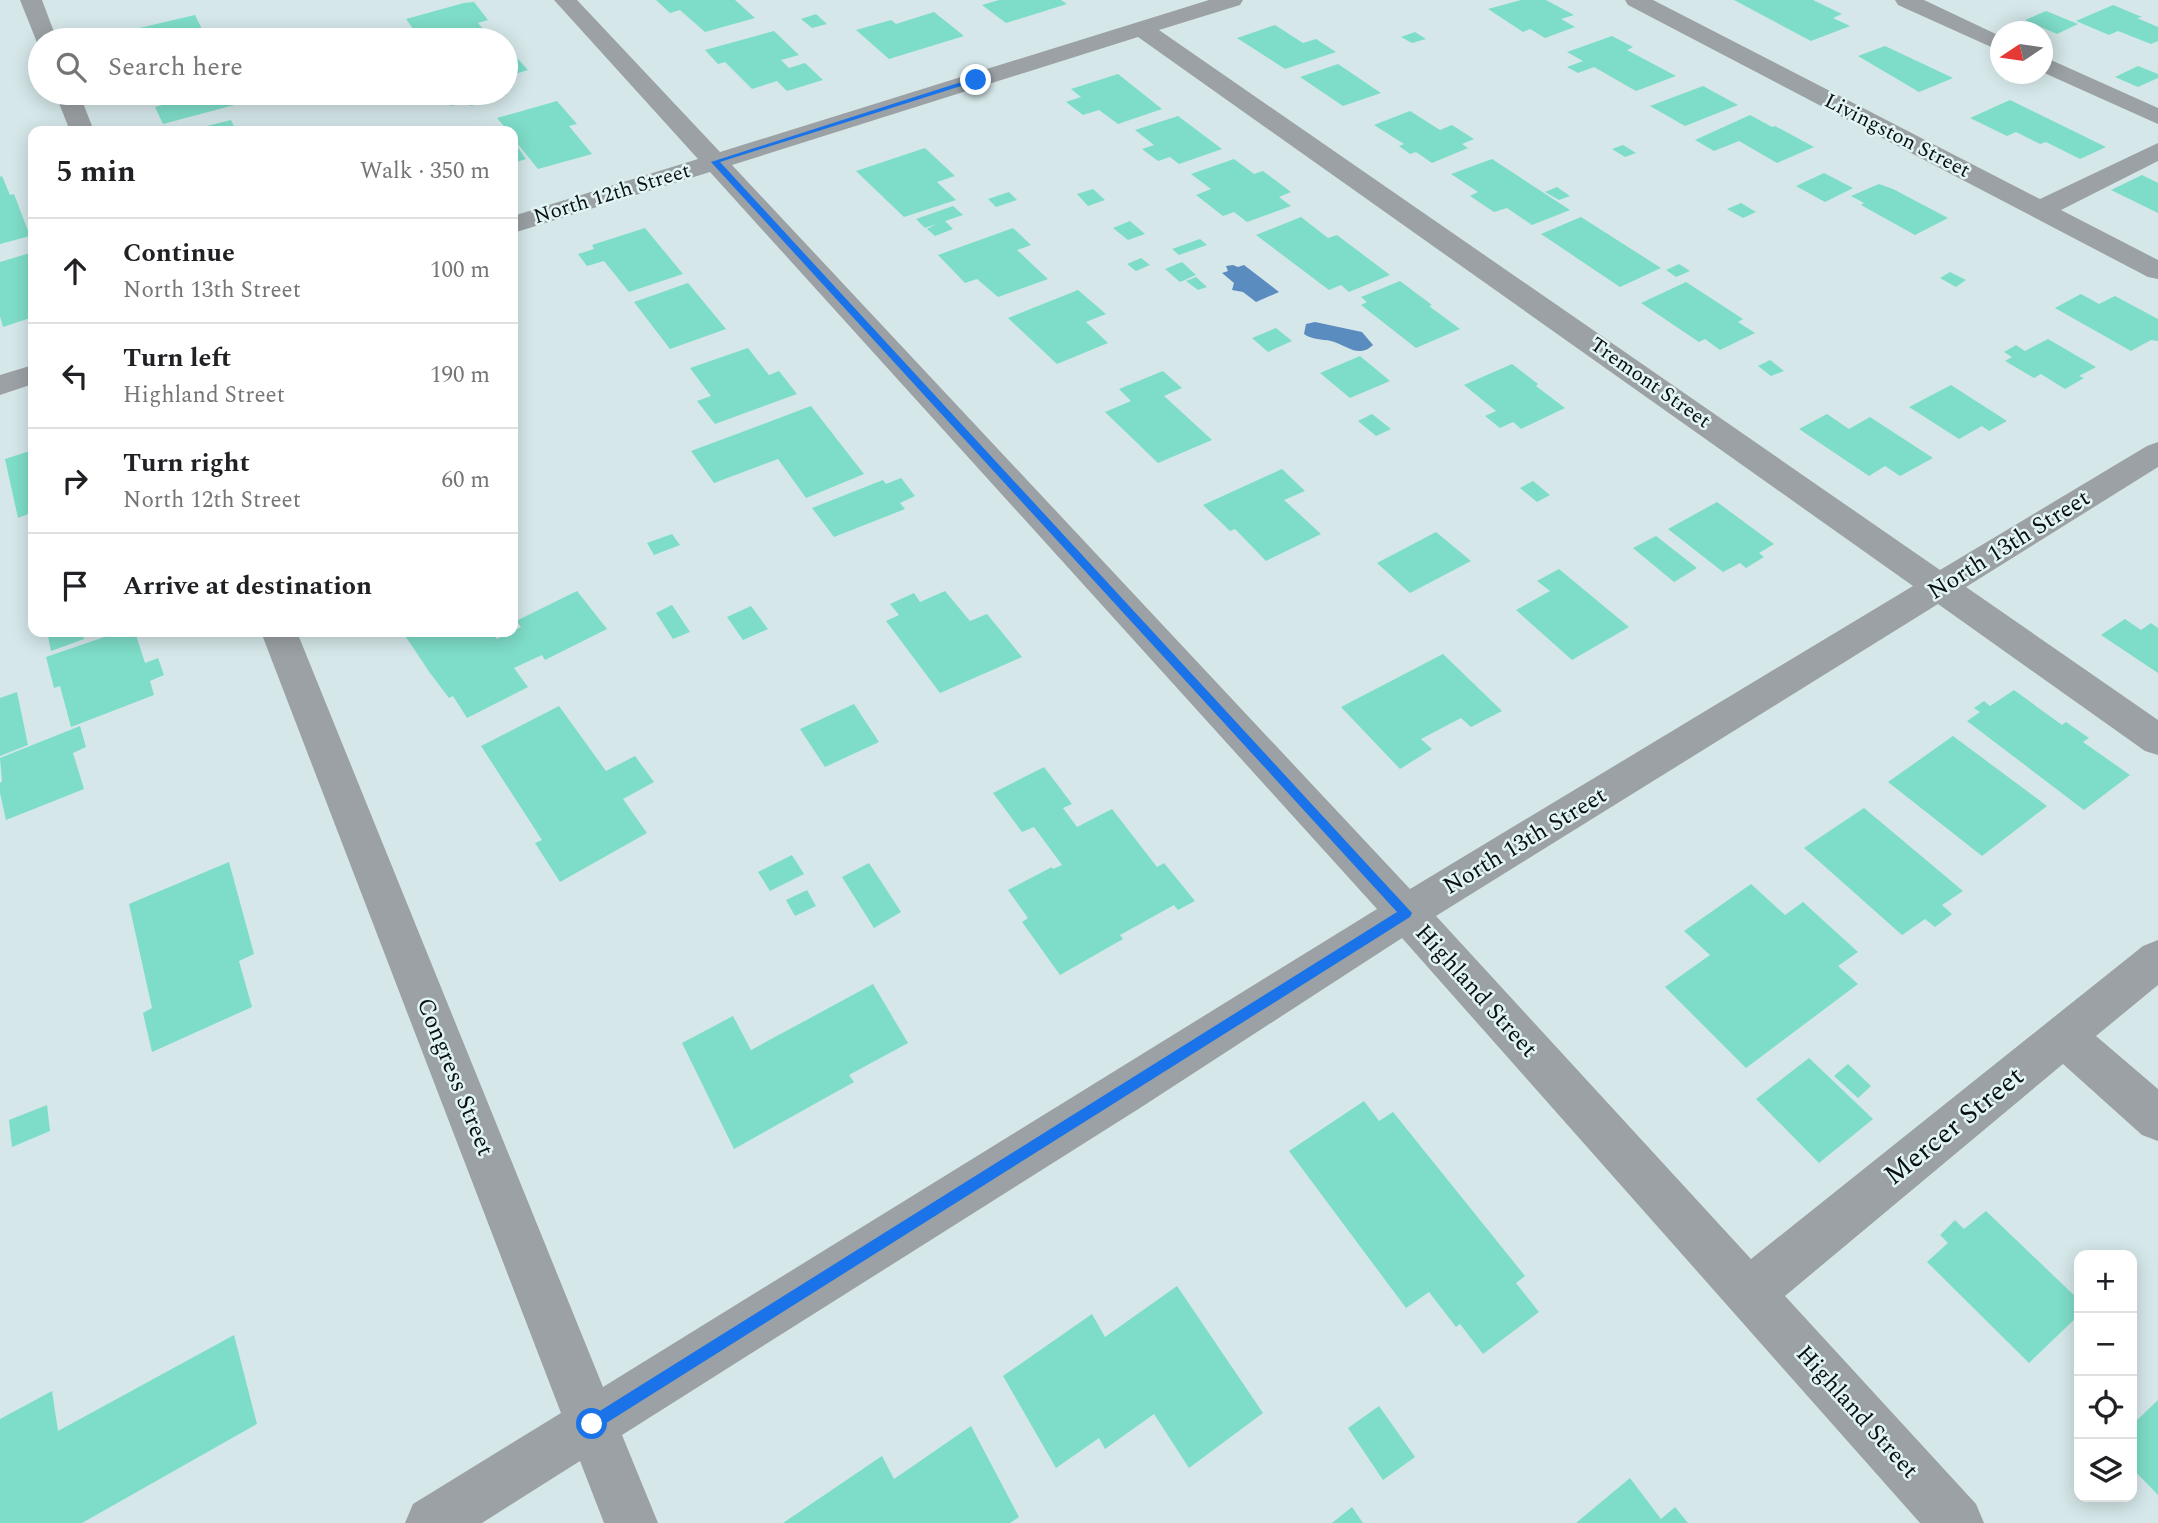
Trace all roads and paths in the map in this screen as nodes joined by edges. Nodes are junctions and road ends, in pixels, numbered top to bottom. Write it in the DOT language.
graph roads {
  1 [pos="30,0"];
  2 [pos="565,0"];
  3 [pos="1232,0"];
  4 [pos="1906,0"];
  5 [pos="1649,2"];
  6 [pos="41,28"];
  7 [pos="1141,28"];
  8 [pos="1990,39"];
  9 [pos="2053,68"];
  10 [pos="72,105"];
  11 [pos="2158,117"];
  12 [pos="80,126"];
  13 [pos="2158,151"];
  14 [pos="715,162"];
  15 [pos="2040,210"];
  16 [pos="518,223"];
  17 [pos="2158,271"];
  18 [pos="28,376"];
  19 [pos="0,385"];
  20 [pos="2158,453"];
  21 [pos="1941,587"];
  22 [pos="281,637"];
  23 [pos="2158,740"];
  24 [pos="1406,913"];
  25 [pos="2158,959"];
  26 [pos="2063,1036"];
  27 [pos="2158,1119"];
  28 [pos="1749,1293"];
  29 [pos="592,1424"];
  30 [pos="436,1521"];
  31 [pos="631,1523"];
  32 [pos="1957,1523"];
  1 -- 6 [label="street"];
  2 -- 14 [label="street, Highland Street"];
  3 -- 7 [label="street, North 12th Street"];
  4 -- 8 [label="street"];
  5 -- 15 [label="street, Livingston Street"];
  7 -- 14 [label="street, North 12th Street"];
  7 -- 21 [label="street, Tremont Street"];
  9 -- 11 [label="street"];
  10 -- 12 [label="street"];
  13 -- 15 [label="street"];
  14 -- 16 [label="street, North 12th Street"];
  14 -- 24 [label="street, Highland Street"];
  15 -- 17 [label="street, Livingston Street"];
  18 -- 19 [label="street"];
  20 -- 21 [label="street, North 13th Street"];
  21 -- 23 [label="street, Tremont Street"];
  21 -- 24 [label="street, North 13th Street"];
  22 -- 29 [label="street, Congress Street"];
  24 -- 28 [label="street, Highland Street"];
  24 -- 29 [label="street, North 13th Street"];
  25 -- 26 [label="street, Mercer Street"];
  26 -- 27 [label="street"];
  26 -- 28 [label="street, Mercer Street"];
  28 -- 32 [label="street, Highland Street"];
  29 -- 30 [label="street, North 13th Street"];
  29 -- 31 [label="street, Congress Street"];
}
